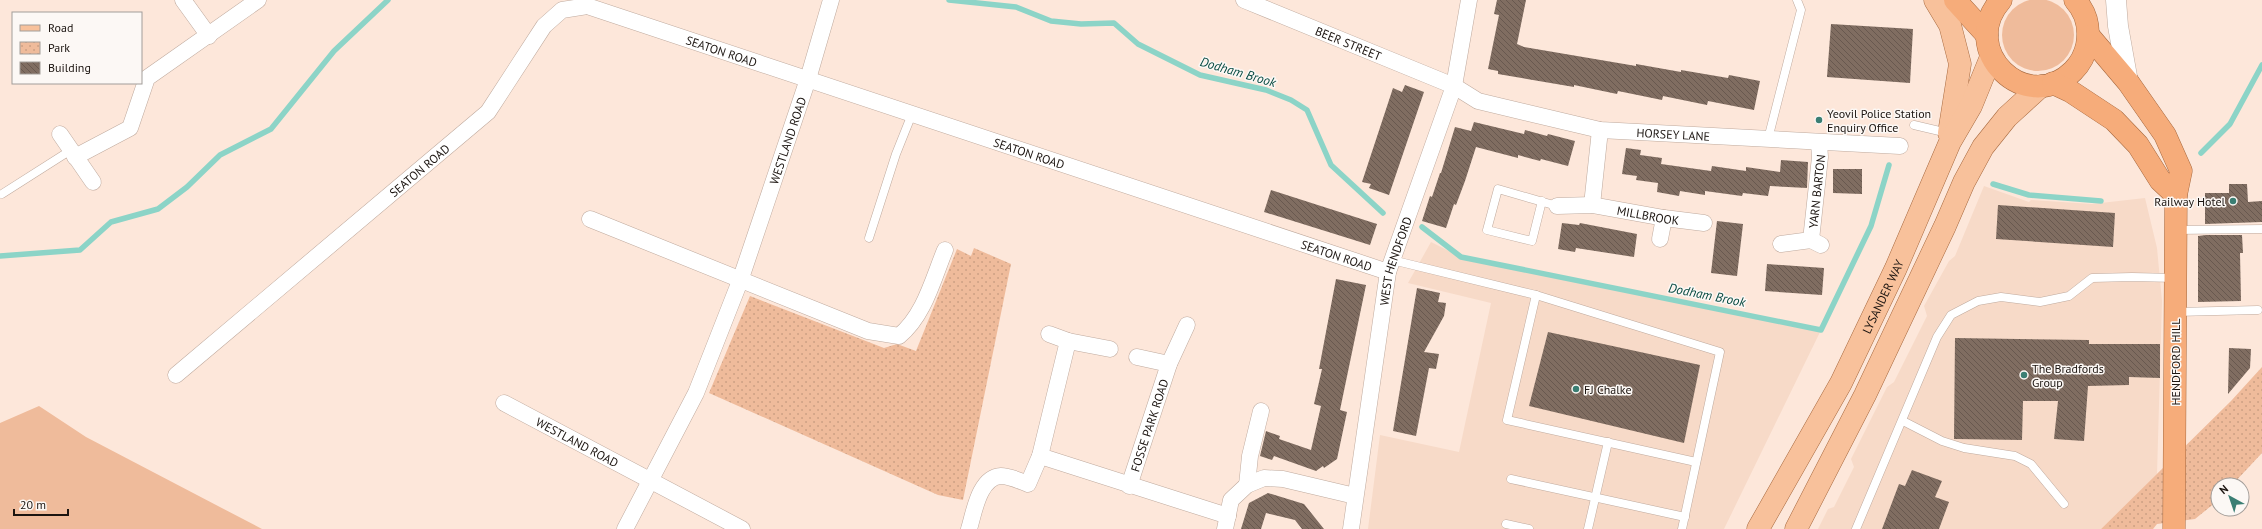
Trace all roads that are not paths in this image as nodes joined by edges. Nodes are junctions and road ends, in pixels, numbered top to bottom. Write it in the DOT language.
graph roads {
  1 [pos="183,0"];
  2 [pos="258,0"];
  3 [pos="831,0"];
  4 [pos="1244,0"];
  5 [pos="1469,0"];
  6 [pos="1797,0"];
  7 [pos="1935,0"];
  8 [pos="1955,0"];
  9 [pos="2001,0"];
  10 [pos="2116,0"];
  11 [pos="2083,4"];
  12 [pos="1987,35"];
  13 [pos="208,36"];
  14 [pos="2089,36"];
  15 [pos="1992,57"];
  16 [pos="808,79"];
  17 [pos="2128,82"];
  18 [pos="2047,85"];
  19 [pos="1454,86"];
  20 [pos="912,114"];
  21 [pos="1914,125"];
  22 [pos="1600,130"];
  23 [pos="60,134"];
  24 [pos="1950,138"];
  25 [pos="1768,139"];
  26 [pos="1819,143"];
  27 [pos="1900,146"];
  28 [pos="73,154"];
  29 [pos="93,182"];
  30 [pos="2,194"];
  31 [pos="2176,195"];
  32 [pos="1549,204"];
  33 [pos="1592,205"];
  34 [pos="1664,218"];
  35 [pos="590,219"];
  36 [pos="1704,223"];
  37 [pos="2262,229"];
  38 [pos="2176,230"];
  39 [pos="869,238"];
  40 [pos="1660,239"];
  41 [pos="1781,244"];
  42 [pos="945,250"];
  43 [pos="1390,266"];
  44 [pos="2176,278"];
  45 [pos="740,281"];
  46 [pos="1536,295"];
  47 [pos="2258,310"];
  48 [pos="2176,312"];
  49 [pos="1187,325"];
  50 [pos="1049,334"];
  51 [pos="1068,341"];
  52 [pos="1110,349"];
  53 [pos="1137,357"];
  54 [pos="1169,364"];
  55 [pos="176,375"];
  56 [pos="504,403"];
  57 [pos="1261,411"];
  58 [pos="1902,421"];
  59 [pos="1608,442"];
  60 [pos="1040,456"];
  61 [pos="1696,462"];
  62 [pos="1511,479"];
  63 [pos="650,482"];
  64 [pos="1247,485"];
  65 [pos="1129,486"];
  66 [pos="1355,496"];
  67 [pos="1595,497"];
  68 [pos="2064,504"];
  69 [pos="1685,516"];
  70 [pos="1226,522"];
  71 [pos="1506,524"];
  72 [pos="625,529"];
  73 [pos="742,529"];
  74 [pos="969,529"];
  75 [pos="1352,529"];
  76 [pos="1528,529"];
  77 [pos="1588,529"];
  78 [pos="1682,529"];
  79 [pos="1758,529"];
  80 [pos="1796,529"];
  81 [pos="1856,529"];
  82 [pos="2174,529"];
  1 -- 13 [label="street"];
  2 -- 13 [label="street"];
  3 -- 16 [label="street, WESTLAND ROAD"];
  4 -- 19 [label="street, BEER STREET"];
  5 -- 19 [label="street, WEST HENDFORD"];
  6 -- 25 [label="lane"];
  7 -- 24 [label="main road"];
  8 -- 12 [label="highway"];
  9 -- 12 [label="highway"];
  10 -- 17 [label="street"];
  11 -- 14 [label="highway"];
  12 -- 15 [label="highway"];
  13 -- 28 [label="street"];
  14 -- 17 [label="highway, HENDFORD HILL"];
  14 -- 18 [label="highway"];
  15 -- 18 [label="highway"];
  15 -- 24 [label="main road, LYSANDER WAY"];
  16 -- 20 [label="street, SEATON ROAD"];
  16 -- 45 [label="street, WESTLAND ROAD"];
  16 -- 55 [label="street, SEATON ROAD"];
  17 -- 31 [label="highway, HENDFORD HILL"];
  18 -- 31 [label="highway"];
  18 -- 80 [label="main road"];
  19 -- 22 [label="street, HORSEY LANE"];
  19 -- 43 [label="street, WEST HENDFORD"];
  20 -- 39 [label="lane"];
  20 -- 43 [label="street, SEATON ROAD"];
  21 -- 24 [label="lane"];
  22 -- 25 [label="street, HORSEY LANE"];
  22 -- 33 [label="street"];
  23 -- 28 [label="street"];
  24 -- 79 [label="main road, LYSANDER WAY"];
  25 -- 26 [label="street, HORSEY LANE"];
  26 -- 27 [label="street, HORSEY LANE"];
  26 -- 41 [label="street, YARN BARTON"];
  28 -- 29 [label="street"];
  28 -- 30 [label="lane"];
  31 -- 38 [label="highway, HENDFORD HILL"];
  32 -- 32 [label="lane"];
  32 -- 33 [label="street, MILLBROOK"];
  33 -- 34 [label="street, MILLBROOK"];
  34 -- 36 [label="street, MILLBROOK"];
  34 -- 40 [label="street"];
  35 -- 45 [label="street"];
  37 -- 38 [label="lane"];
  38 -- 44 [label="highway, HENDFORD HILL"];
  42 -- 45 [label="street"];
  43 -- 46 [label="lane"];
  43 -- 66 [label="street, WEST HENDFORD"];
  44 -- 48 [label="highway, HENDFORD HILL"];
  44 -- 58 [label="lane"];
  45 -- 63 [label="street, WESTLAND ROAD"];
  46 -- 59 [label="lane"];
  46 -- 61 [label="lane"];
  47 -- 48 [label="lane"];
  48 -- 82 [label="highway, HENDFORD HILL"];
  49 -- 54 [label="street, FOSSE PARK ROAD"];
  50 -- 51 [label="street"];
  51 -- 52 [label="street"];
  51 -- 60 [label="street"];
  53 -- 54 [label="street, FOSSE PARK ROAD"];
  54 -- 65 [label="street, FOSSE PARK ROAD"];
  56 -- 63 [label="street, WESTLAND ROAD"];
  57 -- 64 [label="street"];
  58 -- 68 [label="lane"];
  58 -- 81 [label="lane"];
  59 -- 61 [label="lane"];
  59 -- 67 [label="lane"];
  60 -- 65 [label="street, FOSSE PARK ROAD"];
  60 -- 74 [label="street"];
  61 -- 69 [label="lane"];
  62 -- 67 [label="lane"];
  63 -- 72 [label="street, WESTLAND ROAD"];
  63 -- 73 [label="street, WESTLAND ROAD"];
  64 -- 66 [label="street, FOSSE PARK ROAD"];
  64 -- 70 [label="street, FOSSE PARK ROAD"];
  65 -- 70 [label="street, FOSSE PARK ROAD"];
  66 -- 75 [label="street, WEST HENDFORD"];
  67 -- 69 [label="lane"];
  67 -- 77 [label="lane"];
  69 -- 78 [label="lane"];
  71 -- 76 [label="lane"];
}
